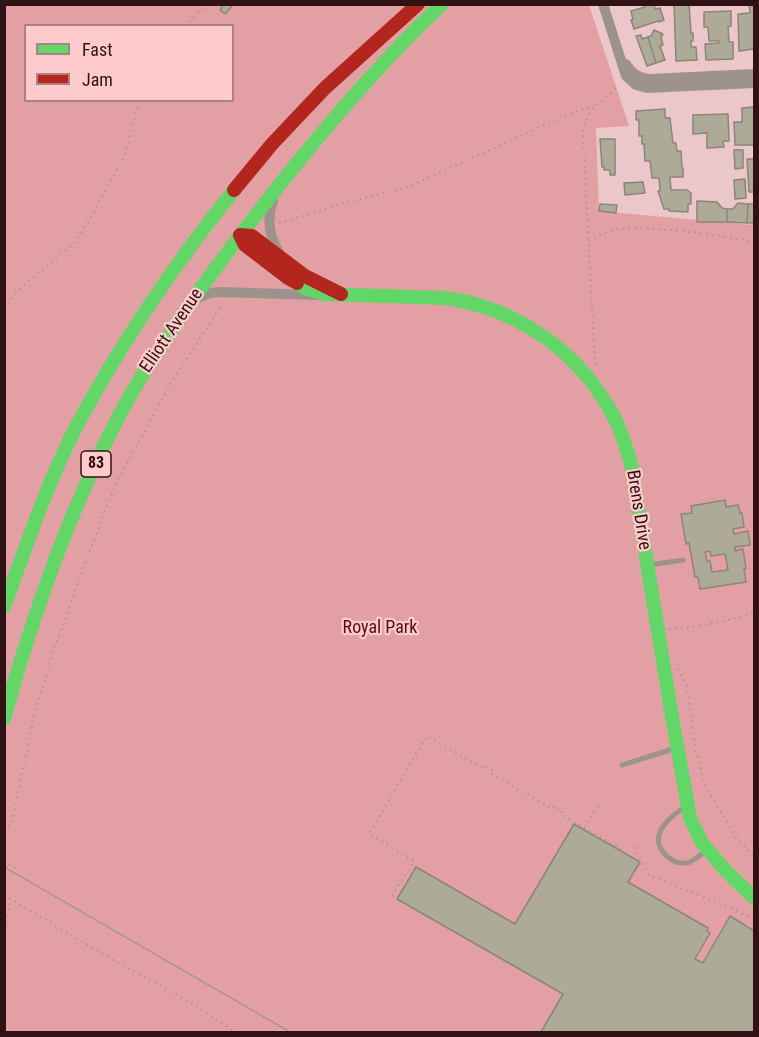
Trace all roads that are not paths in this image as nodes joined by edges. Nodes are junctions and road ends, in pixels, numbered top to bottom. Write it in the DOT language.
graph roads {
  1 [pos="418,4"];
  2 [pos="442,4"];
  3 [pos="603,4"];
  4 [pos="754,74"];
  5 [pos="630,75"];
  6 [pos="754,83"];
  7 [pos="300,160"];
  8 [pos="227,224"];
  9 [pos="287,263"];
  10 [pos="338,294"];
  11 [pos="192,300"];
  12 [pos="683,560"];
  13 [pos="647,565"];
  14 [pos="4,607"];
  15 [pos="4,719"];
  16 [pos="678,747"];
  17 [pos="622,765"];
  18 [pos="687,804"];
  19 [pos="708,850"];
  20 [pos="754,898"];
  1 -- 8 [label="main road, Elliott Avenue / 83"];
  2 -- 7 [label="main road, Elliott Avenue / 83"];
  3 -- 5 [label="street"];
  4 -- 5 [label="street"];
  5 -- 6 [label="street"];
  7 -- 8 [label="main road, Elliott Avenue / 83"];
  7 -- 9 [label="street"];
  8 -- 9 [label="main road, Brens Drive"];
  8 -- 10 [label="main road, Brens Drive"];
  8 -- 11 [label="main road, Elliott Avenue / 83"];
  8 -- 14 [label="main road, Elliott Avenue / 83"];
  9 -- 10 [label="main road, Brens Drive"];
  10 -- 11 [label="street"];
  10 -- 13 [label="main road, Brens Drive"];
  11 -- 15 [label="main road, Elliott Avenue / 83"];
  12 -- 13 [label="lane"];
  13 -- 16 [label="main road, Brens Drive"];
  16 -- 17 [label="lane"];
  16 -- 18 [label="main road, Brens Drive"];
  18 -- 19 [label="main road, Brens Drive"];
  18 -- 19 [label="lane"];
  19 -- 20 [label="main road, Brens Drive"];
}
